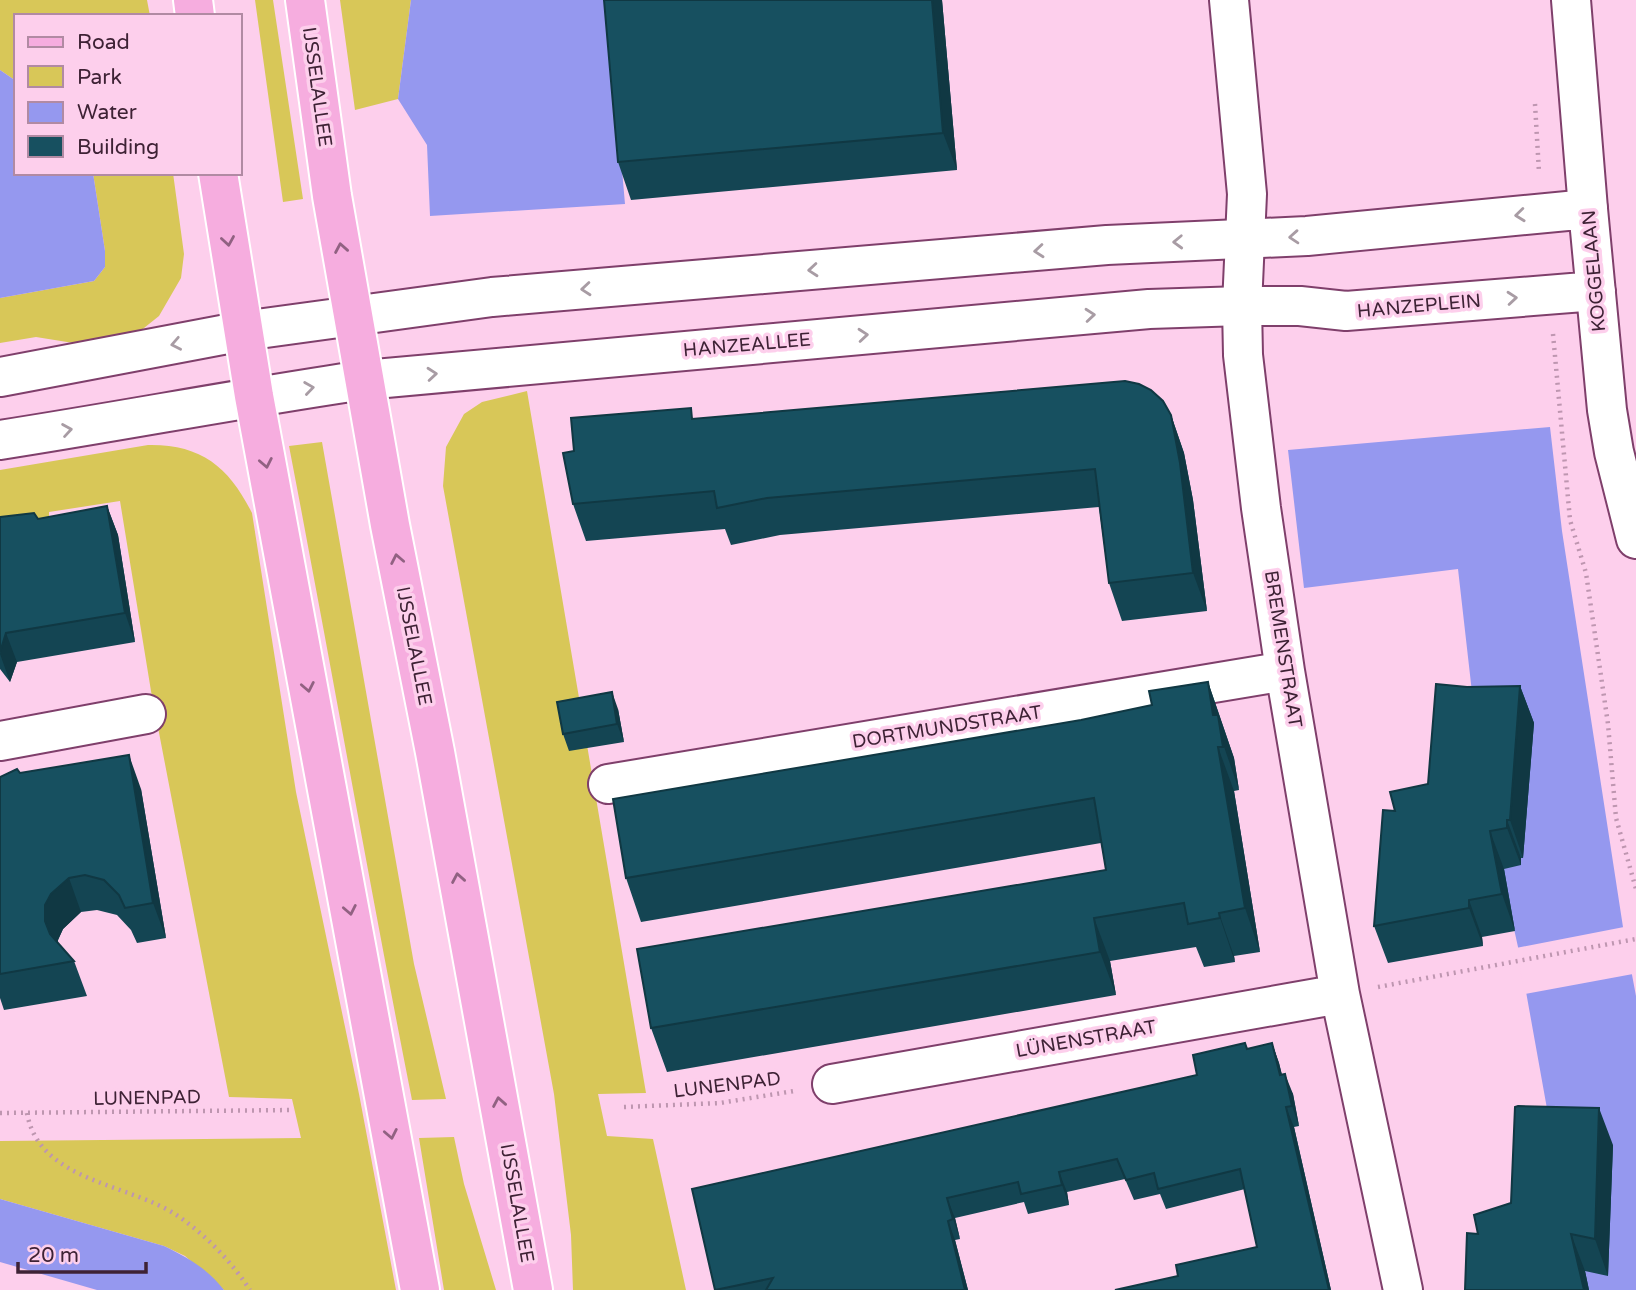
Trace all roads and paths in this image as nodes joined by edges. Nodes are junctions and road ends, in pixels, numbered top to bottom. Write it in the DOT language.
graph roads {
  1 [pos="305,0"];
  2 [pos="1229,0"];
  3 [pos="1571,0"];
  4 [pos="218,175"];
  5 [pos="1588,209"];
  6 [pos="1246,240"];
  7 [pos="1596,291"];
  8 [pos="1242,306"];
  9 [pos="353,316"];
  10 [pos="243,331"];
  11 [pos="0,377"];
  12 [pos="364,380"];
  13 [pos="254,396"];
  14 [pos="0,440"];
  15 [pos="1636,539"];
  16 [pos="1285,671"];
  17 [pos="146,714"];
  18 [pos="0,741"];
  19 [pos="608,784"];
  20 [pos="1636,939"];
  21 [pos="1340,994"];
  22 [pos="832,1084"];
  23 [pos="624,1107"];
  24 [pos="294,1110"];
  25 [pos="0,1113"];
  26 [pos="27,1113"];
  27 [pos="250,1290"];
  28 [pos="420,1290"];
  29 [pos="533,1290"];
  30 [pos="1403,1290"];
  9 -- 1 [label="main road, IJSSELALLEE, one-way"];
  2 -- 6 [label="street, BREMENSTRAAT"];
  3 -- 5 [label="street, KOGGELAAN"];
  4 -- 10 [label="main road, one-way"];
  5 -- 6 [label="street, one-way"];
  5 -- 7 [label="street, KOGGELAAN"];
  6 -- 8 [label="street, BREMENSTRAAT"];
  6 -- 9 [label="street, one-way"];
  8 -- 7 [label="street, HANZEPLEIN, one-way"];
  7 -- 15 [label="street, KOGGELAAN"];
  12 -- 8 [label="street, HANZEALLEE, one-way"];
  8 -- 16 [label="street, BREMENSTRAAT"];
  9 -- 10 [label="street"];
  9 -- 12 [label="main road, IJSSELALLEE"];
  10 -- 11 [label="street, one-way"];
  10 -- 13 [label="main road"];
  13 -- 12 [label="street, HANZEALLEE, one-way"];
  29 -- 12 [label="main road, IJSSELALLEE, one-way"];
  14 -- 13 [label="street, HANZEALLEE, one-way"];
  13 -- 28 [label="main road, one-way"];
  16 -- 19 [label="street, DORTMUNDSTRAAT"];
  16 -- 21 [label="street, BREMENSTRAAT"];
  17 -- 18 [label="street"];
  20 -- 21 [label="path"];
  21 -- 22 [label="street, LÜNENSTRAAT"];
  21 -- 30 [label="street, BREMENSTRAAT"];
  22 -- 23 [label="path, LUNENPAD"];
  24 -- 26 [label="path, LUNENPAD"];
  25 -- 26 [label="path, LUNENPAD"];
  26 -- 27 [label="path"];
}
